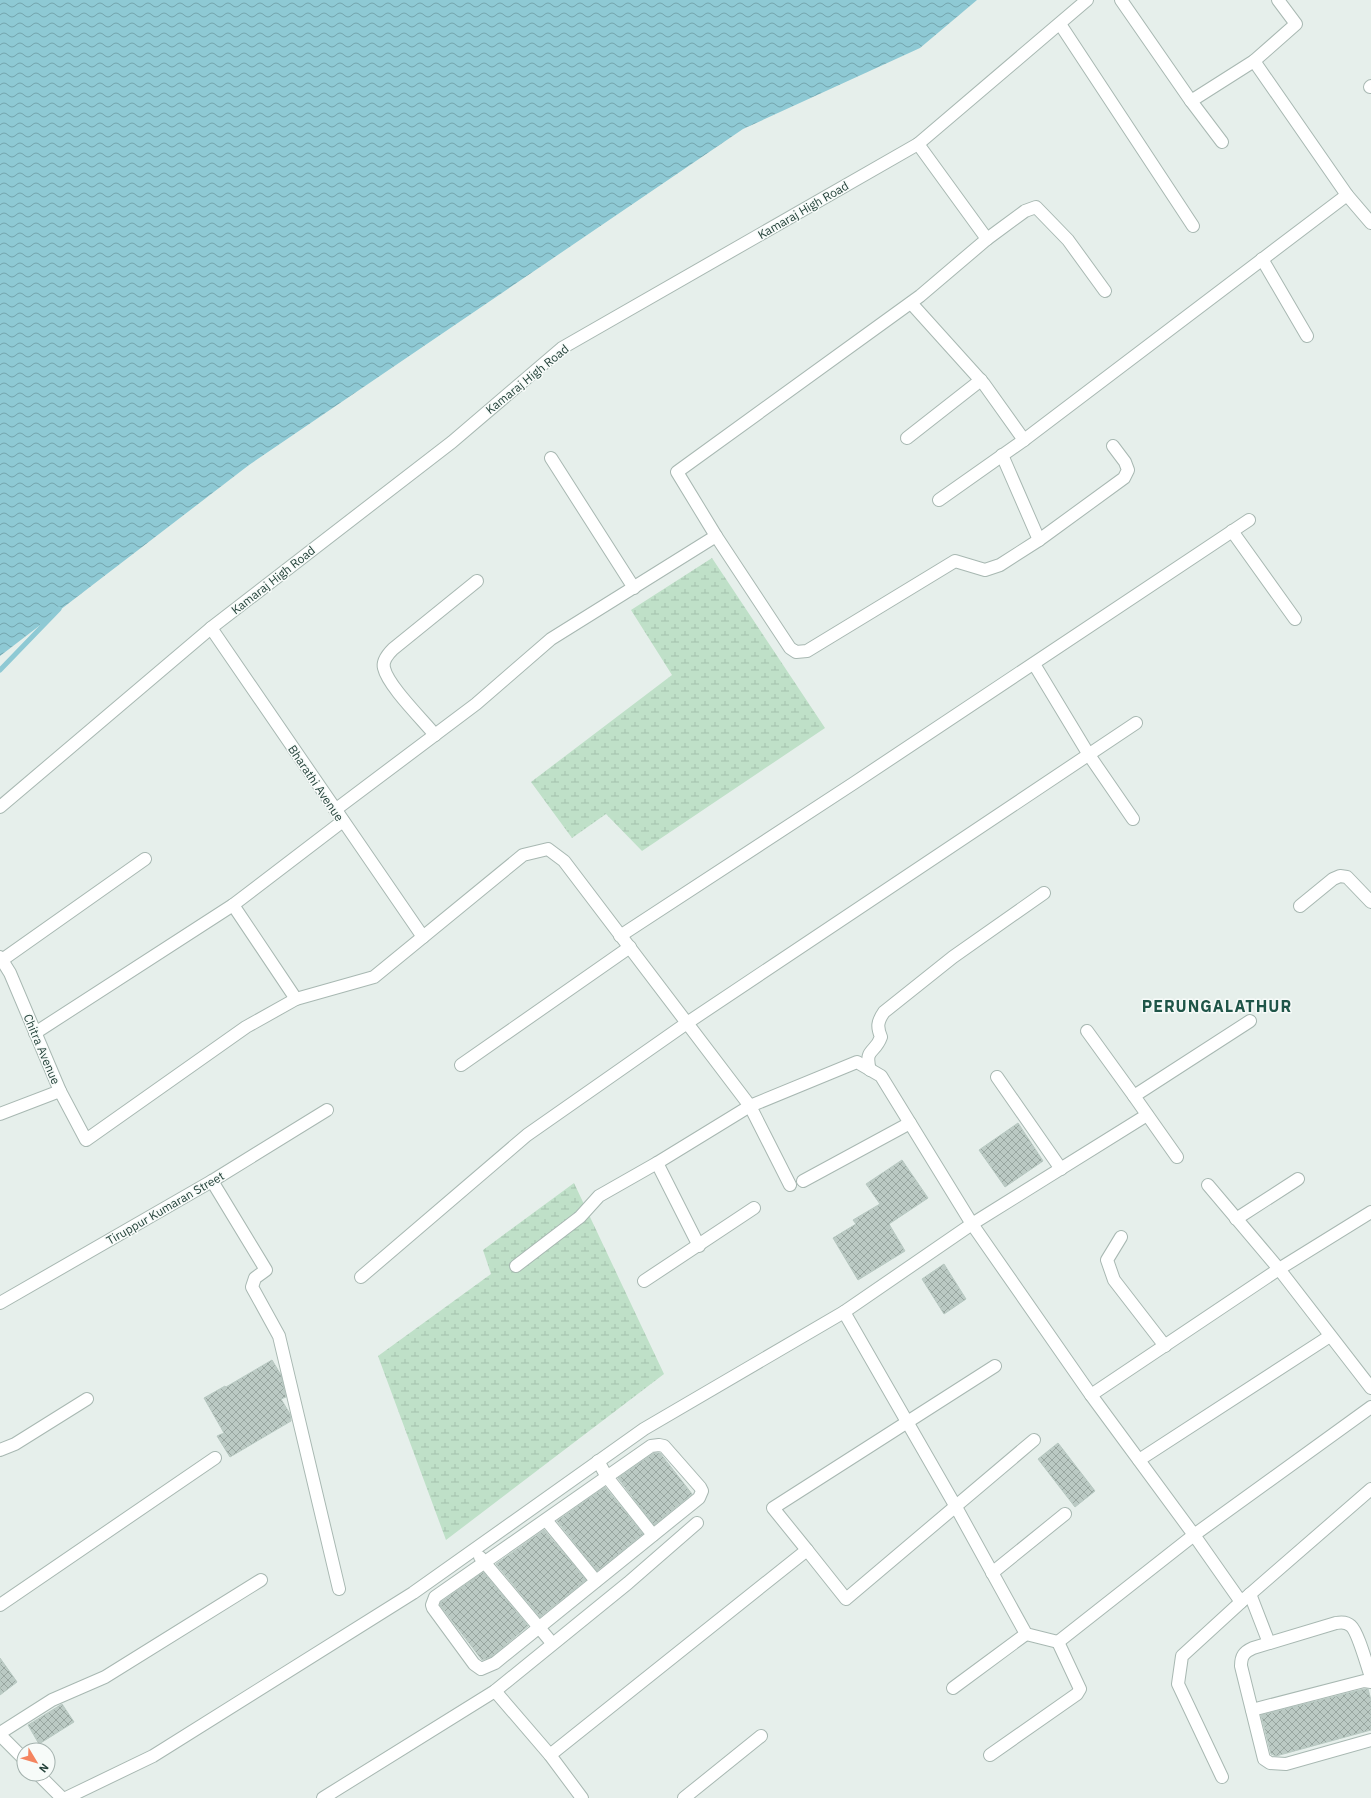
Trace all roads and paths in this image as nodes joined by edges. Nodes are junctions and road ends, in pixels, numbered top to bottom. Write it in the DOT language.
graph roads {
  1 [pos="1087,0"];
  2 [pos="1121,0"];
  3 [pos="1278,0"];
  4 [pos="1060,24"];
  5 [pos="1254,61"];
  6 [pos="1191,101"];
  7 [pos="1222,142"];
  8 [pos="918,144"];
  9 [pos="1347,195"];
  10 [pos="1371,223"];
  11 [pos="1193,226"];
  12 [pos="987,239"];
  13 [pos="1262,259"];
  14 [pos="1104,291"];
  15 [pos="911,303"];
  16 [pos="1307,336"];
  17 [pos="981,380"];
  18 [pos="907,438"];
  19 [pos="1024,440"];
  20 [pos="1113,446"];
  21 [pos="1002,456"];
  22 [pos="551,458"];
  23 [pos="939,500"];
  24 [pos="1249,520"];
  25 [pos="1232,531"];
  26 [pos="716,536"];
  27 [pos="1040,540"];
  28 [pos="477,581"];
  29 [pos="634,588"];
  30 [pos="1294,619"];
  31 [pos="211,628"];
  32 [pos="1034,664"];
  33 [pos="1136,724"];
  34 [pos="435,736"];
  35 [pos="1089,755"];
  36 [pos="0,807"];
  37 [pos="335,810"];
  38 [pos="1133,819"];
  39 [pos="343,821"];
  40 [pos="145,859"];
  41 [pos="1044,893"];
  42 [pos="1371,902"];
  43 [pos="233,905"];
  44 [pos="1300,906"];
  45 [pos="620,936"];
  46 [pos="423,937"];
  47 [pos="630,947"];
  48 [pos="1,958"];
  49 [pos="296,1000"];
  50 [pos="1250,1021"];
  51 [pos="687,1023"];
  52 [pos="1087,1031"];
  53 [pos="35,1032"];
  54 [pos="461,1065"];
  55 [pos="870,1070"];
  56 [pos="997,1077"];
  57 [pos="60,1091"];
  58 [pos="1134,1096"];
  59 [pos="750,1106"];
  60 [pos="328,1110"];
  61 [pos="0,1114"];
  62 [pos="1147,1115"];
  63 [pos="910,1123"];
  64 [pos="1177,1157"];
  65 [pos="657,1163"];
  66 [pos="1062,1169"];
  67 [pos="1298,1179"];
  68 [pos="212,1181"];
  69 [pos="803,1182"];
  70 [pos="790,1185"];
  71 [pos="1208,1185"];
  72 [pos="754,1208"];
  73 [pos="1371,1212"];
  74 [pos="1236,1219"];
  75 [pos="972,1224"];
  76 [pos="1121,1237"];
  77 [pos="699,1246"];
  78 [pos="516,1266"];
  79 [pos="1279,1269"];
  80 [pos="361,1277"];
  81 [pos="644,1281"];
  82 [pos="0,1303"];
  83 [pos="844,1312"];
  84 [pos="1330,1336"];
  85 [pos="1165,1346"];
  86 [pos="995,1366"];
  87 [pos="1371,1388"];
  88 [pos="1090,1395"];
  89 [pos="87,1399"];
  90 [pos="1371,1407"];
  91 [pos="908,1421"];
  92 [pos="1034,1440"];
  93 [pos="0,1450"];
  94 [pos="215,1458"];
  95 [pos="1139,1460"];
  96 [pos="598,1461"];
  97 [pos="607,1477"];
  98 [pos="1371,1490"];
  99 [pos="956,1507"];
  100 [pos="1065,1514"];
  101 [pos="546,1520"];
  102 [pos="697,1523"];
  103 [pos="653,1535"];
  104 [pos="1194,1535"];
  105 [pos="474,1550"];
  106 [pos="807,1550"];
  107 [pos="484,1562"];
  108 [pos="992,1573"];
  109 [pos="261,1580"];
  110 [pos="596,1581"];
  111 [pos="339,1589"];
  112 [pos="1245,1598"];
  113 [pos="0,1605"];
  114 [pos="537,1627"];
  115 [pos="1026,1634"];
  116 [pos="1058,1642"];
  117 [pos="552,1643"];
  118 [pos="1269,1643"];
  119 [pos="1371,1677"];
  120 [pos="1371,1682"];
  121 [pos="953,1688"];
  122 [pos="495,1691"];
  123 [pos="1252,1710"];
  124 [pos="0,1734"];
  125 [pos="761,1736"];
  126 [pos="1371,1740"];
  127 [pos="16,1751"];
  128 [pos="550,1755"];
  129 [pos="990,1755"];
  130 [pos="1222,1777"];
  131 [pos="46,1782"];
  132 [pos="62,1798"];
  133 [pos="66,1798"];
  134 [pos="323,1798"];
  135 [pos="582,1798"];
  136 [pos="684,1798"];
  1 -- 4 [label="street, Kamaraj High Road"];
  2 -- 6 [label="street"];
  3 -- 5 [label="street"];
  4 -- 8 [label="street, Kamaraj High Road"];
  4 -- 11 [label="street"];
  5 -- 6 [label="street"];
  5 -- 9 [label="street"];
  6 -- 7 [label="street"];
  8 -- 12 [label="street"];
  8 -- 31 [label="street, Kamaraj High Road"];
  9 -- 10 [label="street"];
  9 -- 13 [label="street"];
  12 -- 14 [label="street"];
  12 -- 15 [label="street"];
  13 -- 16 [label="street"];
  13 -- 19 [label="street"];
  15 -- 17 [label="street"];
  15 -- 26 [label="street"];
  17 -- 18 [label="street"];
  17 -- 19 [label="street"];
  19 -- 21 [label="street"];
  20 -- 27 [label="street"];
  21 -- 23 [label="street"];
  21 -- 27 [label="street"];
  22 -- 29 [label="street"];
  24 -- 25 [label="street"];
  25 -- 30 [label="street"];
  25 -- 32 [label="street"];
  26 -- 27 [label="street"];
  26 -- 29 [label="street"];
  28 -- 34 [label="street"];
  29 -- 34 [label="street"];
  31 -- 36 [label="street, Kamaraj High Road"];
  31 -- 37 [label="street, Bharathi Avenue"];
  32 -- 35 [label="street"];
  32 -- 45 [label="street"];
  33 -- 35 [label="street"];
  34 -- 37 [label="street"];
  35 -- 38 [label="street"];
  35 -- 51 [label="street"];
  37 -- 39 [label="street, Bharathi Avenue"];
  39 -- 43 [label="street"];
  39 -- 46 [label="street, Bharathi Avenue"];
  40 -- 48 [label="street"];
  41 -- 55 [label="street"];
  42 -- 44 [label="street"];
  43 -- 49 [label="street"];
  43 -- 53 [label="street"];
  45 -- 46 [label="street"];
  45 -- 47 [label="street"];
  46 -- 49 [label="street"];
  47 -- 51 [label="street"];
  47 -- 54 [label="street"];
  48 -- 53 [label="street, Chitra Avenue"];
  49 -- 57 [label="street, Chitra Avenue"];
  50 -- 58 [label="street"];
  51 -- 59 [label="street"];
  51 -- 80 [label="street"];
  52 -- 58 [label="street"];
  53 -- 57 [label="street, Chitra Avenue"];
  55 -- 59 [label="street"];
  55 -- 63 [label="street"];
  56 -- 66 [label="street"];
  57 -- 61 [label="street"];
  58 -- 62 [label="street"];
  59 -- 65 [label="street"];
  59 -- 70 [label="street"];
  60 -- 68 [label="street, Tiruppur Kumaran Street"];
  62 -- 64 [label="street"];
  62 -- 66 [label="street"];
  63 -- 69 [label="street"];
  63 -- 75 [label="street"];
  65 -- 77 [label="street"];
  65 -- 78 [label="street"];
  66 -- 75 [label="street"];
  67 -- 74 [label="street"];
  68 -- 82 [label="street, Tiruppur Kumaran Street"];
  68 -- 111 [label="street"];
  71 -- 74 [label="street"];
  72 -- 77 [label="street"];
  73 -- 79 [label="street"];
  74 -- 79 [label="street"];
  75 -- 83 [label="street"];
  75 -- 88 [label="street"];
  76 -- 85 [label="street"];
  77 -- 81 [label="street"];
  79 -- 84 [label="street"];
  79 -- 85 [label="street"];
  83 -- 91 [label="street"];
  83 -- 96 [label="street"];
  84 -- 87 [label="street"];
  84 -- 95 [label="street"];
  85 -- 88 [label="street"];
  86 -- 91 [label="street"];
  88 -- 95 [label="street"];
  89 -- 93 [label="street"];
  90 -- 104 [label="street"];
  91 -- 99 [label="street"];
  91 -- 106 [label="street"];
  92 -- 99 [label="street"];
  94 -- 113 [label="street"];
  95 -- 104 [label="street"];
  96 -- 97 [label="street"];
  96 -- 105 [label="street"];
  97 -- 101 [label="street"];
  97 -- 103 [label="street"];
  97 -- 103 [label="street"];
  98 -- 112 [label="street"];
  99 -- 106 [label="street"];
  99 -- 108 [label="street"];
  100 -- 108 [label="street"];
  101 -- 107 [label="street"];
  101 -- 110 [label="street"];
  102 -- 117 [label="street"];
  103 -- 110 [label="street"];
  104 -- 112 [label="street"];
  104 -- 116 [label="street"];
  105 -- 107 [label="street"];
  105 -- 133 [label="street"];
  106 -- 128 [label="street"];
  107 -- 114 [label="street"];
  107 -- 114 [label="street"];
  108 -- 115 [label="street"];
  109 -- 124 [label="street"];
  110 -- 114 [label="street"];
  112 -- 118 [label="street"];
  112 -- 130 [label="street"];
  114 -- 117 [label="street"];
  115 -- 116 [label="street"];
  115 -- 121 [label="street"];
  116 -- 129 [label="street"];
  117 -- 122 [label="street"];
  118 -- 119 [label="street"];
  118 -- 123 [label="street"];
  120 -- 123 [label="street"];
  122 -- 128 [label="street"];
  122 -- 134 [label="street"];
  123 -- 126 [label="street"];
  124 -- 127 [label="street"];
  125 -- 136 [label="street"];
  128 -- 135 [label="street"];
  131 -- 132 [label="street"];
}
